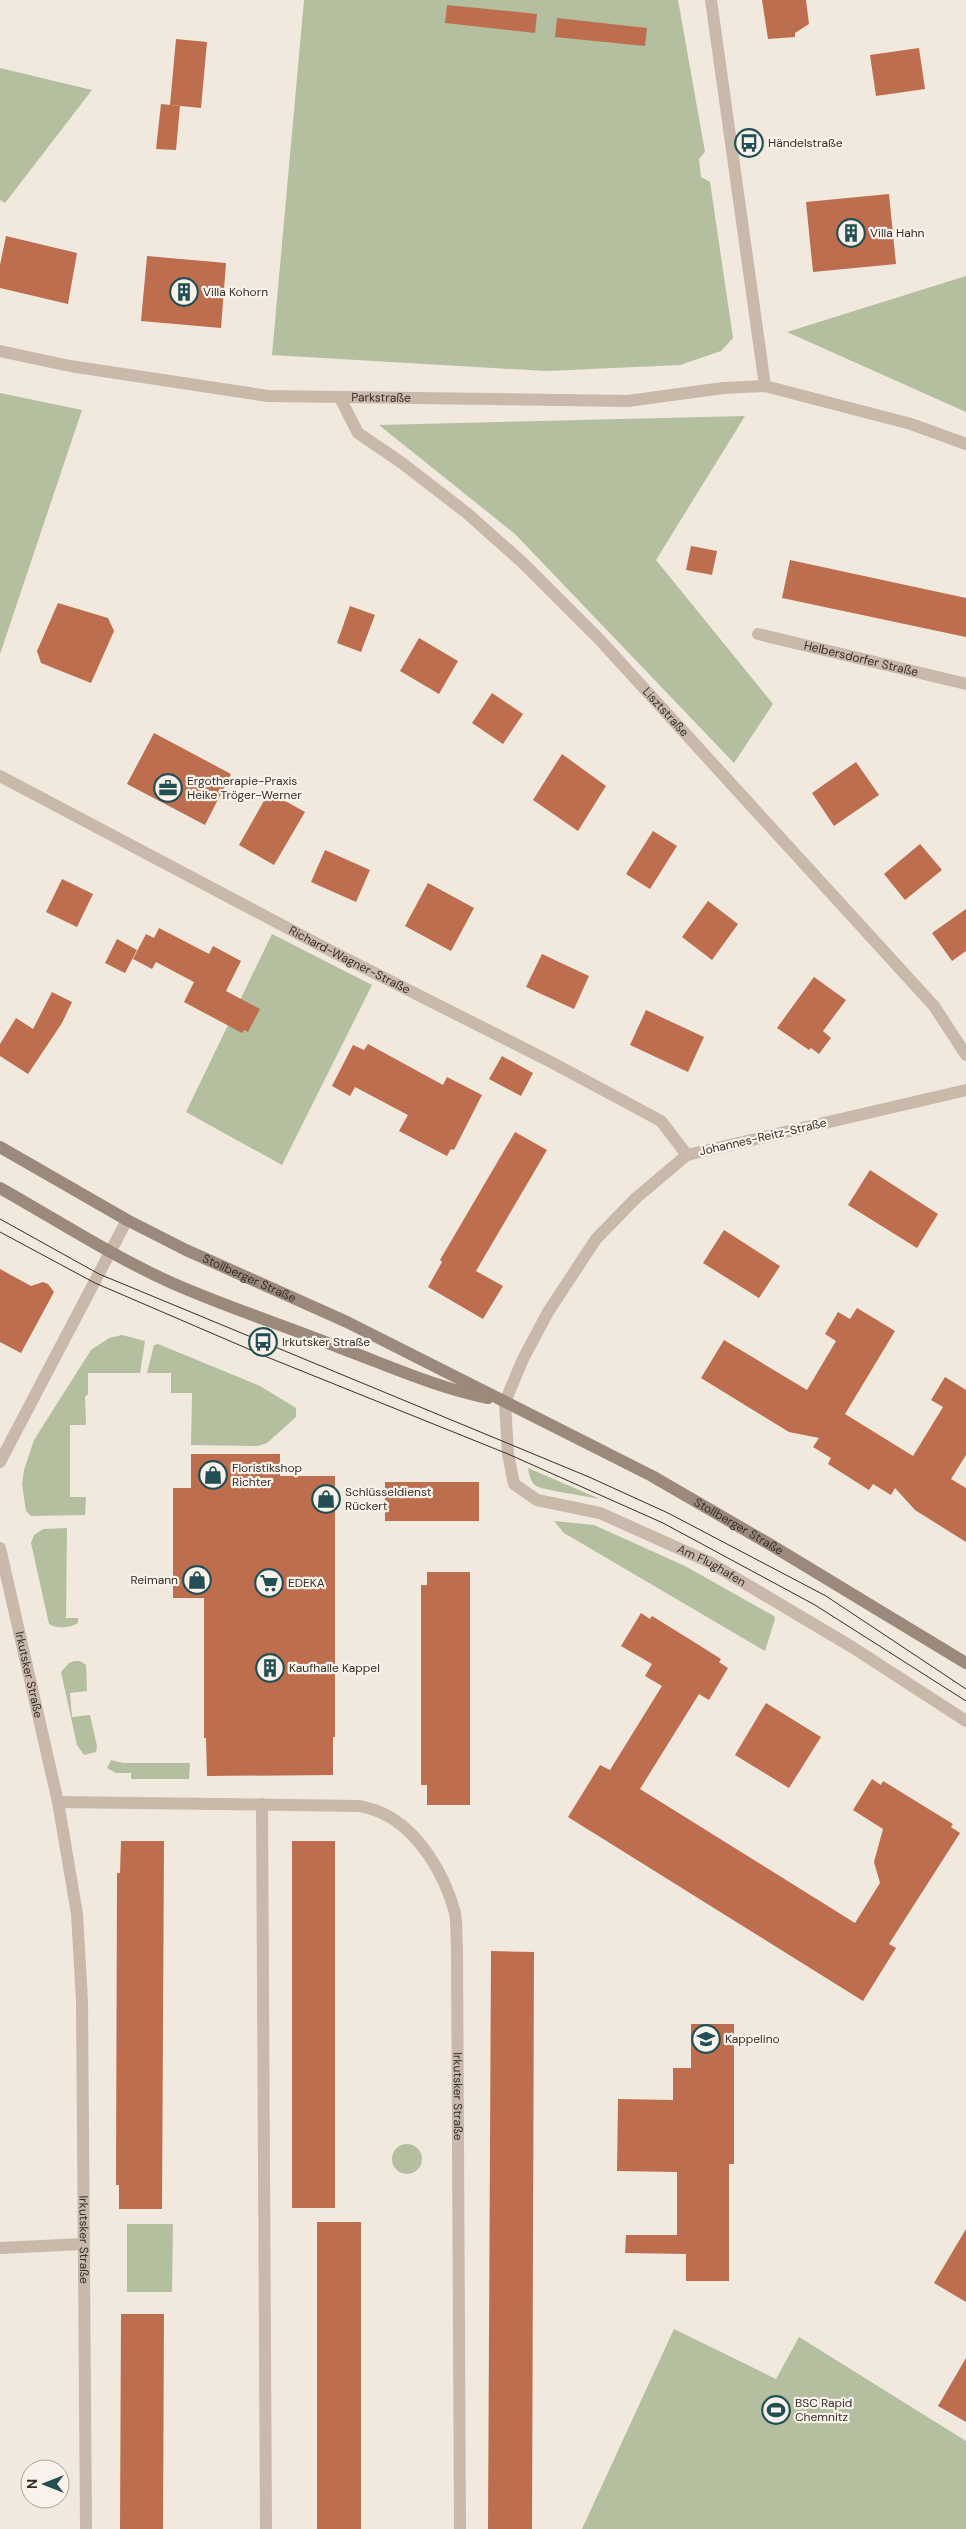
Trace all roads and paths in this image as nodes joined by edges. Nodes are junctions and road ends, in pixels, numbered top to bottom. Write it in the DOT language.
graph roads {
  1 [pos="711,0"];
  2 [pos="0,351"];
  3 [pos="765,386"];
  4 [pos="340,398"];
  5 [pos="966,444"];
  6 [pos="758,634"];
  7 [pos="966,684"];
  8 [pos="0,776"];
  9 [pos="966,1055"];
  10 [pos="966,1090"];
  11 [pos="0,1147"];
  12 [pos="687,1155"];
  13 [pos="0,1188"];
  14 [pos="127,1220"];
  15 [pos="110,1253"];
  16 [pos="505,1402"];
  17 [pos="0,1462"];
  18 [pos="0,1548"];
  19 [pos="966,1664"];
  20 [pos="966,1721"];
  21 [pos="58,1802"];
  22 [pos="262,1804"];
  23 [pos="83,2244"];
  24 [pos="0,2248"];
  25 [pos="86,2529"];
  26 [pos="266,2529"];
  27 [pos="460,2529"];
  1 -- 3 [label="street"];
  2 -- 4 [label="street, Parkstraße"];
  3 -- 4 [label="street, Parkstraße"];
  3 -- 5 [label="street"];
  4 -- 9 [label="street, Lisztstraße"];
  6 -- 7 [label="street, Helbersdorfer Straße"];
  8 -- 12 [label="street, Richard-Wagner-Straße"];
  10 -- 12 [label="street, Johannes-Reitz-Straße"];
  11 -- 14 [label="main road, Stollberger Straße"];
  12 -- 16 [label="street, Johannes-Reitz-Straße"];
  13 -- 15 [label="main road, Stollberger Straße"];
  14 -- 15 [label="street"];
  14 -- 16 [label="main road, Stollberger Straße"];
  15 -- 16 [label="main road, Stollberger Straße"];
  15 -- 17 [label="street"];
  16 -- 19 [label="main road, Stollberger Straße"];
  16 -- 20 [label="street, Am Flughafen"];
  18 -- 21 [label="street, Irkutsker Straße"];
  21 -- 22 [label="street, Irkutsker Straße"];
  21 -- 23 [label="street, Irkutsker Straße"];
  22 -- 26 [label="street"];
  22 -- 27 [label="street, Irkutsker Straße"];
  23 -- 24 [label="street"];
  23 -- 25 [label="street, Irkutsker Straße"];
}
